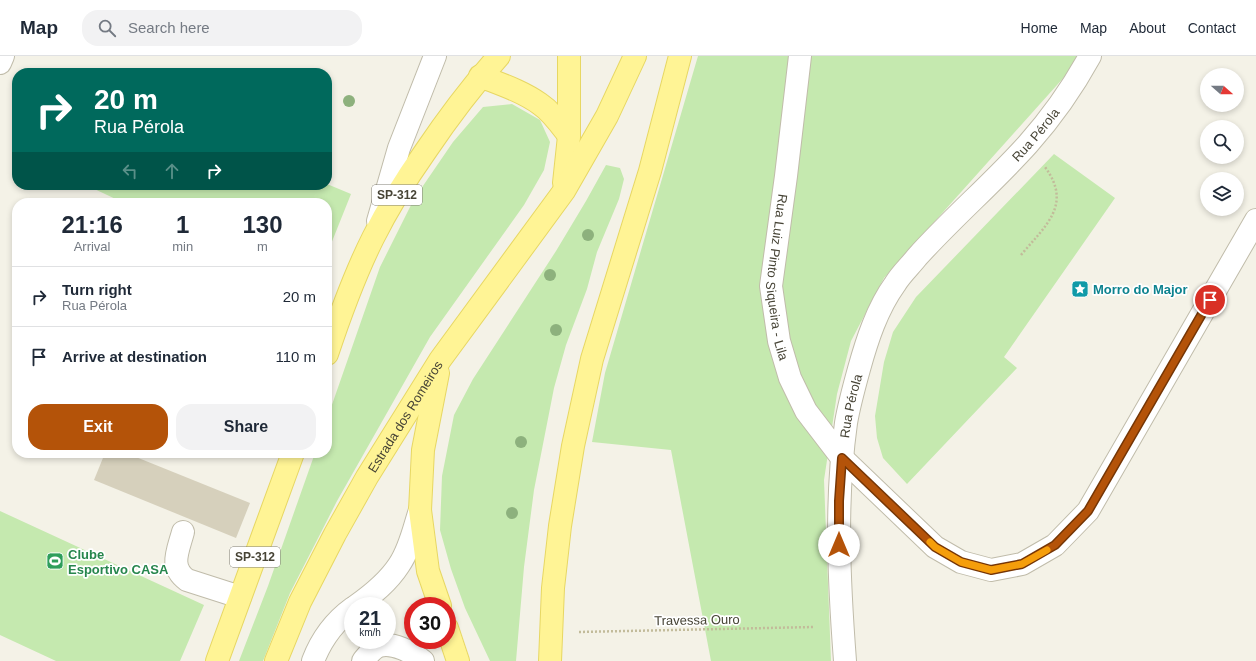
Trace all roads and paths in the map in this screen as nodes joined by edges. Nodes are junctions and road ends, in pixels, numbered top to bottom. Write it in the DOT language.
graph roads {
  1 [pos="3,56"];
  2 [pos="435,56"];
  3 [pos="499,56"];
  4 [pos="569,56"];
  5 [pos="634,56"];
  6 [pos="680,56"];
  7 [pos="800,56"];
  8 [pos="1090,56"];
  9 [pos="0,63"];
  10 [pos="480,76"];
  11 [pos="569,136"];
  12 [pos="1028,144"];
  13 [pos="564,191"];
  14 [pos="1256,220"];
  15 [pos="373,238"];
  16 [pos="1021,255"];
  17 [pos="332,339"];
  18 [pos="440,360"];
  19 [pos="291,458"];
  20 [pos="842,458"];
  21 [pos="420,510"];
  22 [pos="183,532"];
  23 [pos="240,597"];
  24 [pos="368,597"];
  25 [pos="437,597"];
  26 [pos="344,616"];
  27 [pos="843,627"];
  28 [pos="552,633"];
  29 [pos="454,649"];
  30 [pos="217,661"];
  31 [pos="276,661"];
  32 [pos="313,661"];
  33 [pos="363,661"];
  34 [pos="423,661"];
  35 [pos="458,661"];
  36 [pos="550,661"];
  37 [pos="845,661"];
  1 -- 9 [label="street"];
  2 -- 15 [label="street"];
  3 -- 10 [label="main road, SP-312"];
  4 -- 11 [label="main road"];
  5 -- 13 [label="main road, Estrada dos Romeiros"];
  6 -- 28 [label="main road"];
  7 -- 20 [label="street, Rua Luiz Pinto Siqueira - Lila"];
  8 -- 12 [label="street, Rua Pérola"];
  10 -- 11 [label="main road"];
  10 -- 15 [label="main road, SP-312"];
  11 -- 13 [label="main road"];
  12 -- 16 [label="path"];
  12 -- 20 [label="street, Rua Pérola"];
  13 -- 18 [label="main road, Estrada dos Romeiros"];
  14 -- 20 [label="street"];
  15 -- 17 [label="main road, SP-312"];
  18 -- 21 [label="main road"];
  18 -- 31 [label="main road, Estrada dos Romeiros"];
  19 -- 23 [label="main road, SP-312"];
  20 -- 27 [label="street, Rua Pérola"];
  21 -- 24 [label="street"];
  21 -- 25 [label="main road"];
  22 -- 23 [label="street"];
  23 -- 30 [label="main road, SP-312"];
  26 -- 32 [label="street"];
  27 -- 28 [label="path, Travessa Ouro"];
  27 -- 37 [label="street, Rua Pérola"];
  28 -- 36 [label="main road"];
  29 -- 35 [label="main road"];
  33 -- 34 [label="street"];
}
